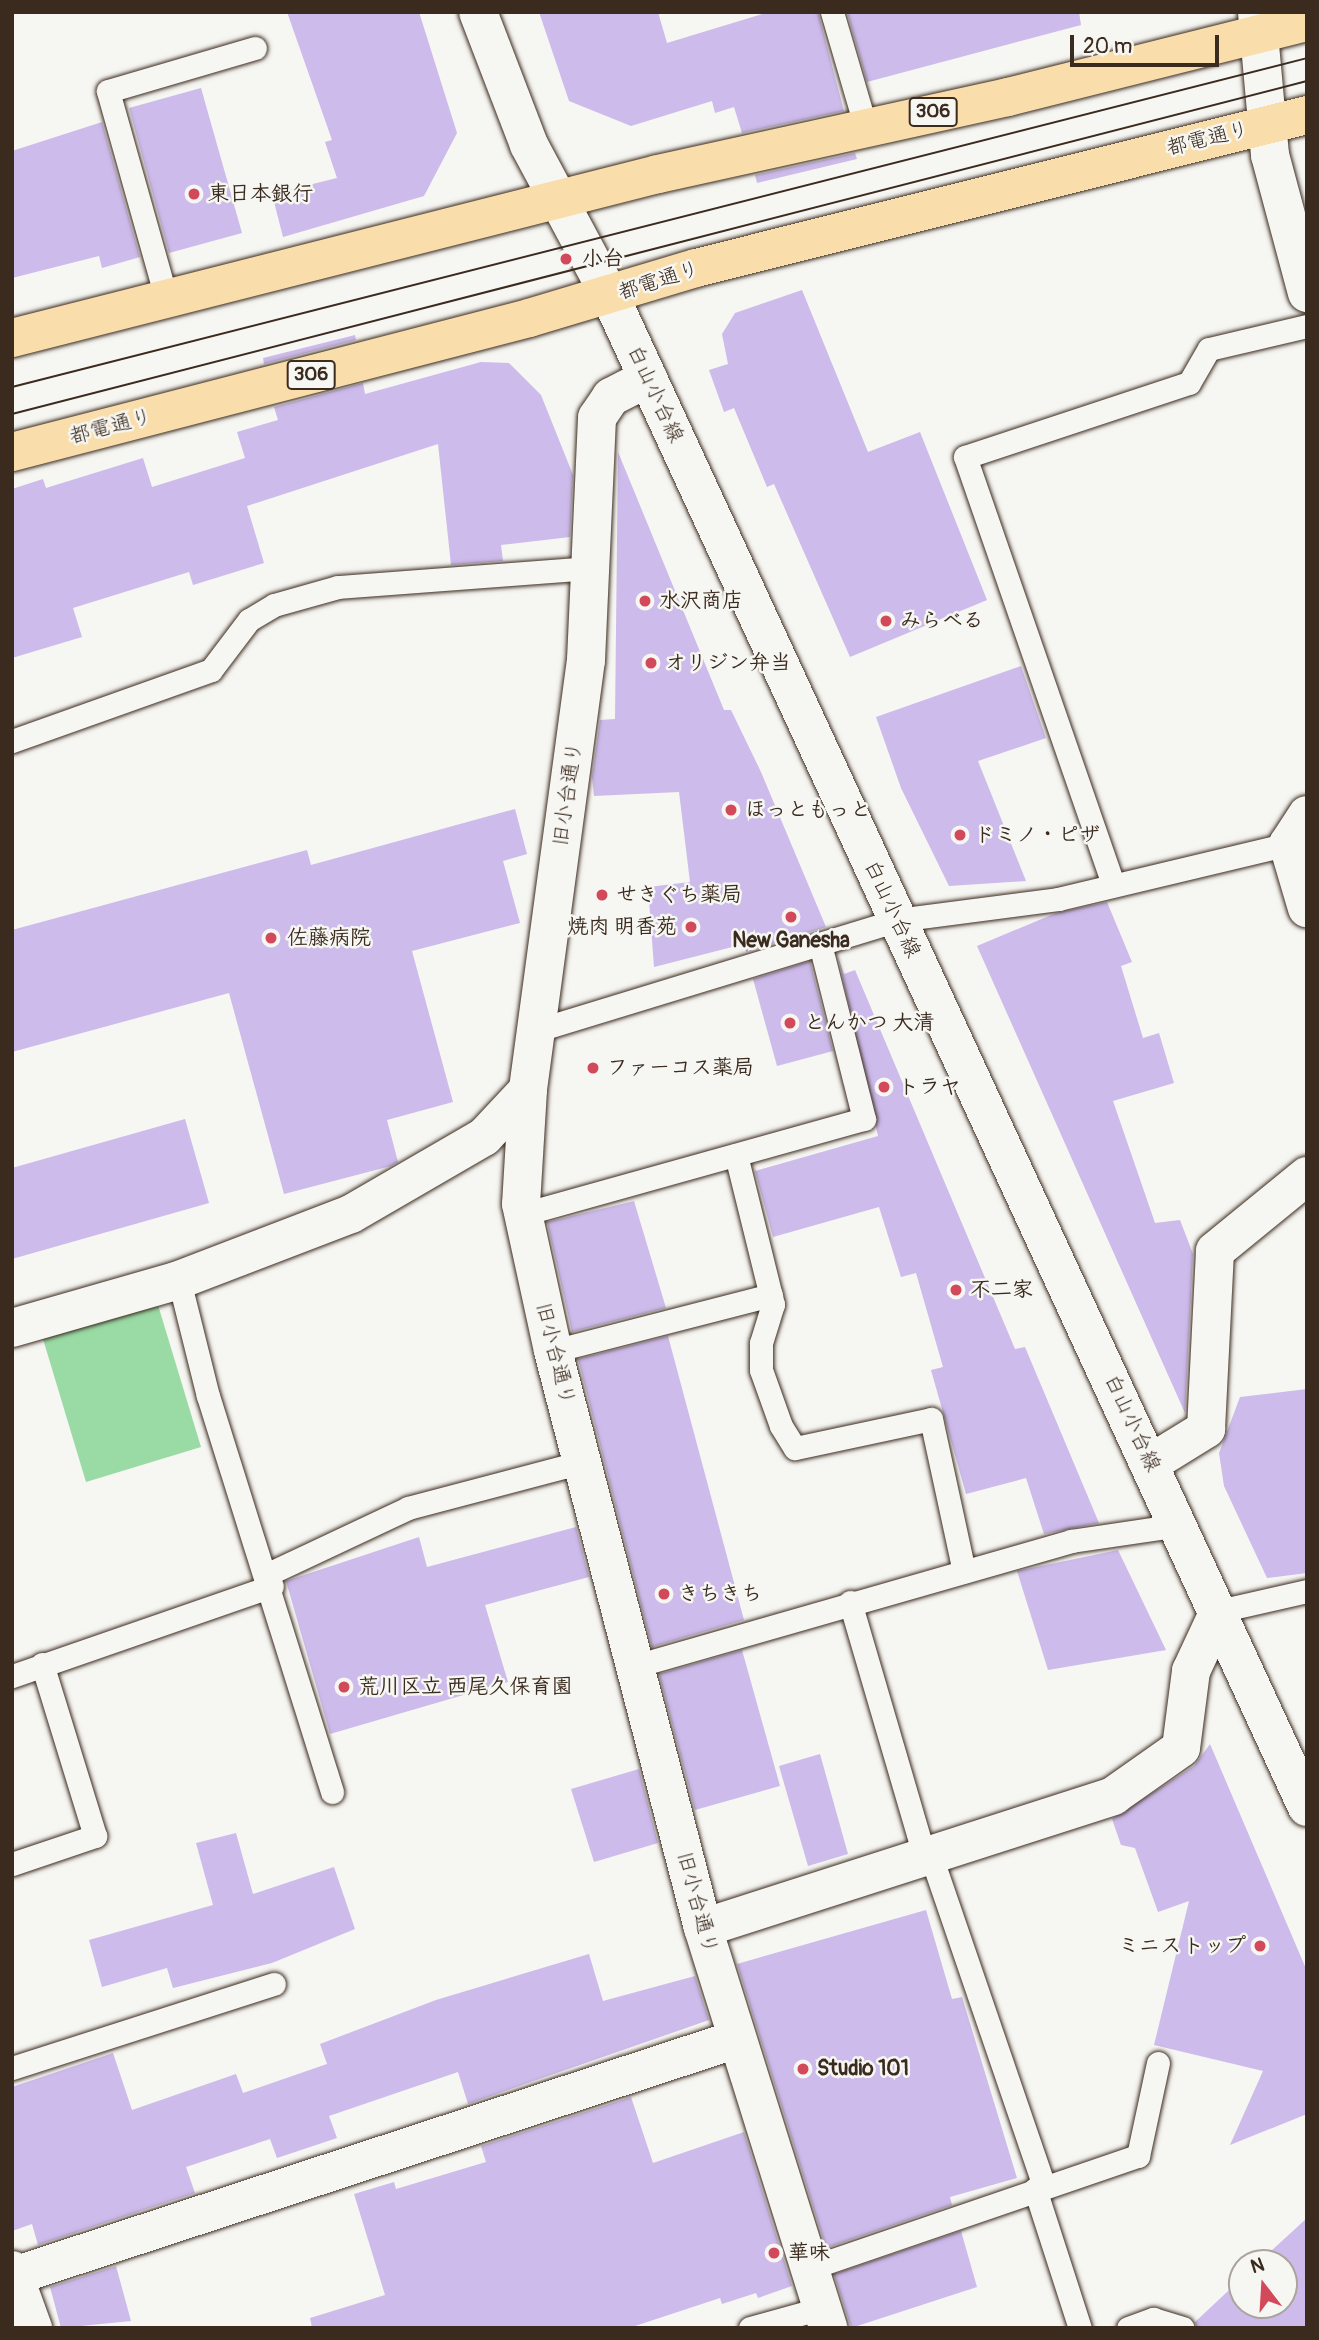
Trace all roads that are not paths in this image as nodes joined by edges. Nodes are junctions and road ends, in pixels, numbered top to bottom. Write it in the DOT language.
graph roads {
  1 [pos="478,12"];
  2 [pos="832,12"];
  3 [pos="1307,22"];
  4 [pos="1260,23"];
  5 [pos="255,48"];
  6 [pos="1307,115"];
  7 [pos="1266,124"];
  8 [pos="865,125"];
  9 [pos="558,200"];
  10 [pos="1307,293"];
  11 [pos="610,296"];
  12 [pos="167,301"];
  13 [pos="1307,326"];
  14 [pos="12,338"];
  15 [pos="648,378"];
  16 [pos="12,452"];
  17 [pos="592,568"];
  18 [pos="12,741"];
  19 [pos="1298,829"];
  20 [pos="1113,884"];
  21 [pos="1307,908"];
  22 [pos="897,920"];
  23 [pos="820,944"];
  24 [pos="536,1031"];
  25 [pos="527,1090"];
  26 [pos="736,1155"];
  27 [pos="1307,1176"];
  28 [pos="523,1214"];
  29 [pos="179,1280"];
  30 [pos="771,1295"];
  31 [pos="12,1328"];
  32 [pos="553,1351"];
  33 [pos="582,1462"];
  34 [pos="1151,1463"];
  35 [pos="1180,1525"];
  36 [pos="964,1571"];
  37 [pos="270,1580"];
  38 [pos="1307,1591"];
  39 [pos="850,1602"];
  40 [pos="1219,1612"];
  41 [pos="42,1664"];
  42 [pos="632,1667"];
  43 [pos="12,1676"];
  44 [pos="332,1792"];
  45 [pos="1307,1807"];
  46 [pos="928,1857"];
  47 [pos="12,1864"];
  48 [pos="703,1928"];
  49 [pos="274,1984"];
  50 [pos="737,2039"];
  51 [pos="1158,2063"];
  52 [pos="12,2068"];
  53 [pos="1039,2188"];
  54 [pos="810,2268"];
  55 [pos="15,2272"];
  56 [pos="825,2318"];
  57 [pos="33,2328"];
  58 [pos="750,2328"];
  59 [pos="1080,2328"];
  60 [pos="1128,2328"];
  61 [pos="1183,2328"];
  1 -- 9 [label="street, 白山小台線"];
  2 -- 8 [label="lane"];
  3 -- 4 [label="main road, 306"];
  4 -- 7 [label="street"];
  4 -- 8 [label="main road, 306"];
  5 -- 12 [label="lane"];
  6 -- 7 [label="main road, 都電通り / 306"];
  7 -- 10 [label="street"];
  7 -- 11 [label="main road, 都電通り / 306"];
  8 -- 9 [label="main road, 306"];
  9 -- 11 [label="street, 白山小台線"];
  9 -- 12 [label="main road, 306"];
  11 -- 15 [label="street, 白山小台線"];
  11 -- 16 [label="main road, 都電通り / 306"];
  12 -- 14 [label="main road, 306"];
  13 -- 20 [label="lane"];
  15 -- 17 [label="street, 旧小台通り"];
  15 -- 22 [label="street, 白山小台線"];
  17 -- 18 [label="lane"];
  17 -- 24 [label="street, 旧小台通り"];
  19 -- 20 [label="lane"];
  19 -- 21 [label="street"];
  20 -- 22 [label="lane"];
  22 -- 23 [label="lane"];
  22 -- 34 [label="street, 白山小台線"];
  23 -- 24 [label="lane"];
  23 -- 26 [label="lane"];
  24 -- 25 [label="street, 旧小台通り"];
  25 -- 28 [label="street, 旧小台通り"];
  25 -- 29 [label="street"];
  26 -- 28 [label="lane"];
  26 -- 30 [label="lane"];
  27 -- 34 [label="street"];
  28 -- 32 [label="street, 旧小台通り"];
  29 -- 31 [label="street"];
  29 -- 37 [label="lane"];
  30 -- 32 [label="lane"];
  30 -- 36 [label="lane"];
  32 -- 33 [label="street, 旧小台通り"];
  33 -- 37 [label="lane"];
  33 -- 42 [label="street, 旧小台通り"];
  34 -- 35 [label="street, 白山小台線"];
  35 -- 36 [label="lane"];
  35 -- 40 [label="street, 白山小台線"];
  36 -- 39 [label="lane"];
  37 -- 41 [label="lane"];
  37 -- 44 [label="lane"];
  38 -- 40 [label="lane"];
  39 -- 42 [label="lane"];
  39 -- 46 [label="lane"];
  40 -- 45 [label="street, 白山小台線"];
  40 -- 46 [label="street"];
  41 -- 43 [label="lane"];
  41 -- 47 [label="lane"];
  42 -- 48 [label="street, 旧小台通り"];
  46 -- 48 [label="street"];
  46 -- 53 [label="lane"];
  48 -- 50 [label="street, 旧小台通り"];
  49 -- 52 [label="lane"];
  50 -- 54 [label="street, 旧小台通り"];
  50 -- 55 [label="street"];
  51 -- 53 [label="lane"];
  53 -- 54 [label="lane"];
  53 -- 59 [label="lane"];
  54 -- 56 [label="street, 旧小台通り"];
  55 -- 57 [label="street"];
  56 -- 58 [label="lane"];
  60 -- 61 [label="lane"];
}
